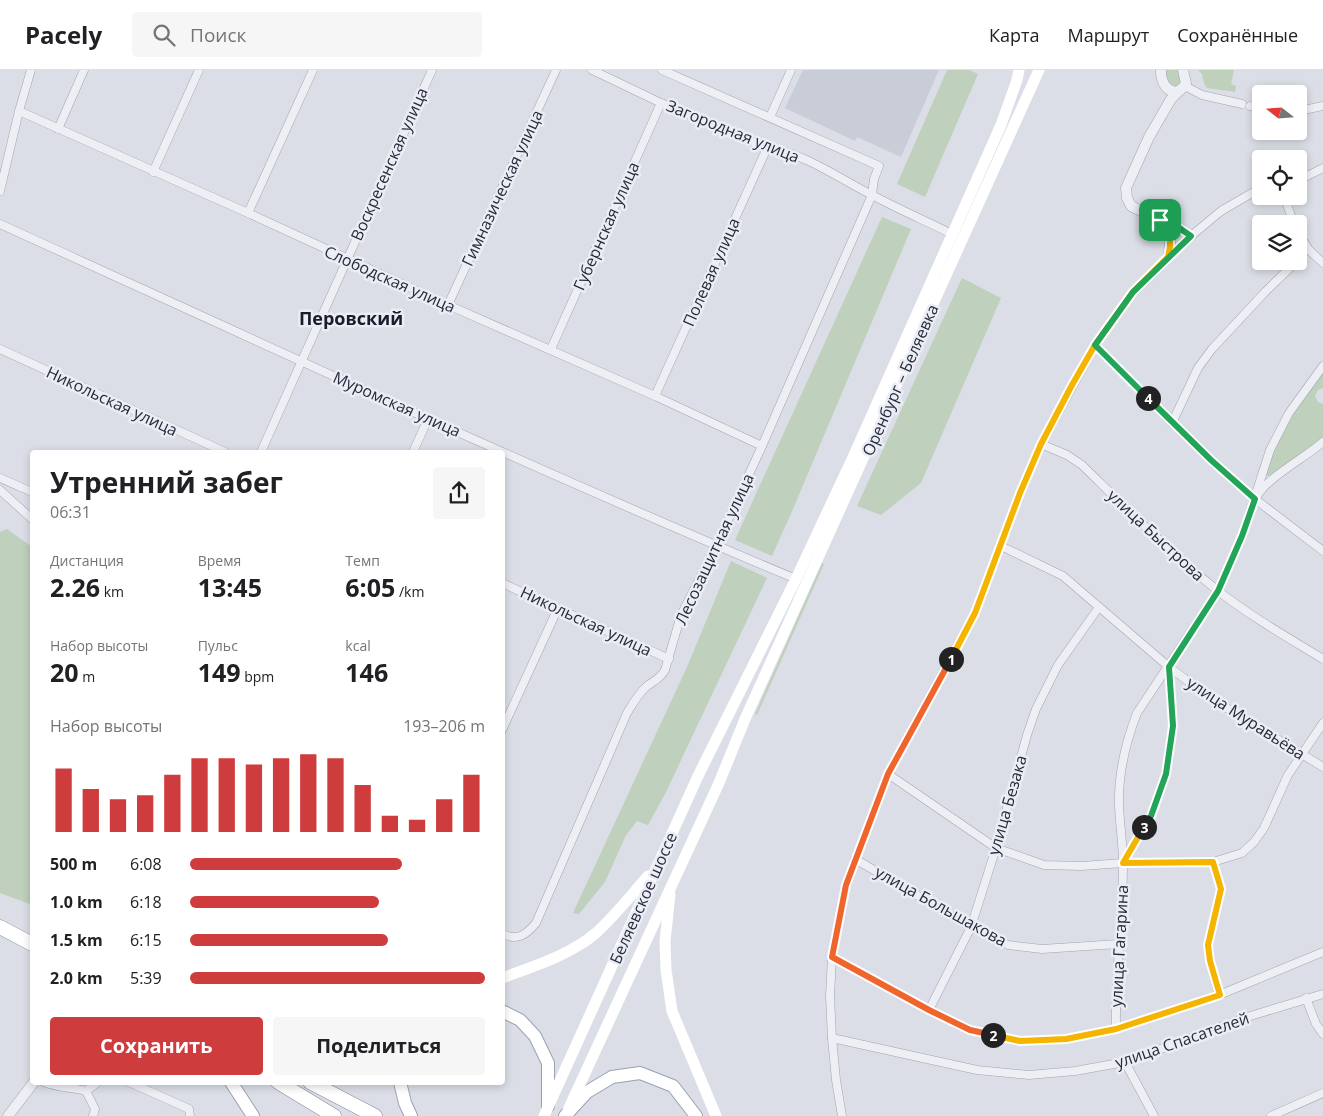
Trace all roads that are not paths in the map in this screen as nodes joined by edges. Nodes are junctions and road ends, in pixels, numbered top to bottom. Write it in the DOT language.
graph roads {
  1 [pos="31,70"];
  2 [pos="84,70"];
  3 [pos="199,70"];
  4 [pos="313,70"];
  5 [pos="432,70"];
  6 [pos="556,70"];
  7 [pos="592,70"];
  8 [pos="662,70"];
  9 [pos="791,70"];
  10 [pos="1019,70"];
  11 [pos="1039,70"];
  12 [pos="1161,70"];
  13 [pos="1183,70"];
  14 [pos="681,74"];
  15 [pos="1164,85"];
  16 [pos="1182,88"];
  17 [pos="661,103"];
  18 [pos="1323,106"];
  19 [pos="1252,107"];
  20 [pos="1308,108"];
  21 [pos="1164,110"];
  22 [pos="19,111"];
  23 [pos="770,117"];
  24 [pos="58,129"];
  25 [pos="766,148"];
  26 [pos="1323,168"];
  27 [pos="153,172"];
  28 [pos="1307,176"];
  29 [pos="0,191"];
  30 [pos="1252,193"];
  31 [pos="872,195"];
  32 [pos="248,213"];
  33 [pos="1160,220"];
  34 [pos="0,224"];
  35 [pos="952,234"];
  36 [pos="1191,236"];
  37 [pos="1307,247"];
  38 [pos="1309,250"];
  39 [pos="1168,257"];
  40 [pos="346,259"];
  41 [pos="1323,263"];
  42 [pos="1288,270"];
  43 [pos="448,305"];
  44 [pos="1095,345"];
  45 [pos="0,349"];
  46 [pos="551,349"];
  47 [pos="301,361"];
  48 [pos="1323,366"];
  49 [pos="655,396"];
  50 [pos="428,419"];
  51 [pos="1172,423"];
  52 [pos="1323,442"];
  53 [pos="1041,444"];
  54 [pos="762,446"];
  55 [pos="221,450"];
  56 [pos="262,450"];
  57 [pos="414,450"];
  58 [pos="498,450"];
  59 [pos="505,453"];
  60 [pos="0,478"];
  61 [pos="0,490"];
  62 [pos="30,491"];
  63 [pos="1255,499"];
  64 [pos="30,517"];
  65 [pos="716,546"];
  66 [pos="1001,546"];
  67 [pos="1323,551"];
  68 [pos="796,579"];
  69 [pos="505,584"];
  70 [pos="1218,591"];
  71 [pos="1099,607"];
  72 [pos="558,608"];
  73 [pos="669,659"];
  74 [pos="1323,659"];
  75 [pos="1169,667"];
  76 [pos="746,682"];
  77 [pos="759,688"];
  78 [pos="505,723"];
  79 [pos="1323,723"];
  80 [pos="1301,754"];
  81 [pos="1323,767"];
  82 [pos="888,774"];
  83 [pos="996,848"];
  84 [pos="855,859"];
  85 [pos="1213,862"];
  86 [pos="1123,863"];
  87 [pos="654,869"];
  88 [pos="671,885"];
  89 [pos="970,926"];
  90 [pos="0,927"];
  91 [pos="505,935"];
  92 [pos="30,943"];
  93 [pos="1118,944"];
  94 [pos="1323,952"];
  95 [pos="832,957"];
  96 [pos="505,977"];
  97 [pos="1323,994"];
  98 [pos="1220,995"];
  99 [pos="1306,998"];
  100 [pos="929,1010"];
  101 [pos="505,1012"];
  102 [pos="1116,1029"];
  103 [pos="1323,1034"];
  104 [pos="832,1038"];
  105 [pos="1125,1062"];
  106 [pos="32,1085"];
  107 [pos="54,1085"];
  108 [pos="94,1085"];
  109 [pos="135,1085"];
  110 [pos="233,1085"];
  111 [pos="283,1085"];
  112 [pos="316,1085"];
  113 [pos="401,1085"];
  114 [pos="86,1091"];
  115 [pos="1323,1093"];
  116 [pos="546,1111"];
  117 [pos="8,1116"];
  118 [pos="93,1116"];
  119 [pos="190,1116"];
  120 [pos="253,1116"];
  121 [pos="334,1116"];
  122 [pos="375,1116"];
  123 [pos="412,1116"];
  124 [pos="565,1116"];
  125 [pos="696,1116"];
  126 [pos="716,1116"];
  127 [pos="842,1116"];
  128 [pos="1154,1116"];
  129 [pos="1271,1116"];
  1 -- 22 [label="street"];
  2 -- 24 [label="street"];
  3 -- 27 [label="street"];
  4 -- 32 [label="street"];
  5 -- 40 [label="street, Воскресенская улица"];
  6 -- 43 [label="street, Гимназическая улица"];
  7 -- 17 [label="street, Загородная улица"];
  8 -- 14 [label="street"];
  9 -- 23 [label="street"];
  10 -- 35 [label="main road, Оренбург – Беляевка"];
  11 -- 77 [label="main road, Оренбург – Беляевка"];
  12 -- 15 [label="street"];
  13 -- 16 [label="street"];
  14 -- 23 [label="street"];
  15 -- 16 [label="street"];
  15 -- 21 [label="street"];
  16 -- 19 [label="street"];
  16 -- 21 [label="street"];
  17 -- 25 [label="street, Загородная улица"];
  17 -- 46 [label="street, Губернская улица"];
  18 -- 20 [label="street"];
  21 -- 33 [label="street"];
  22 -- 24 [label="street, Слободская улица"];
  22 -- 29 [label="street"];
  23 -- 31 [label="street, Лесозащитная улица"];
  24 -- 27 [label="street, Слободская улица"];
  25 -- 31 [label="street, Загородная улица"];
  25 -- 49 [label="street, Полевая улица"];
  26 -- 28 [label="street"];
  27 -- 32 [label="street, Слободская улица"];
  30 -- 36 [label="street"];
  31 -- 35 [label="street, Загородная улица"];
  31 -- 54 [label="street, Лесозащитная улица"];
  32 -- 40 [label="street, Слободская улица"];
  33 -- 36 [label="street"];
  33 -- 39 [label="street"];
  34 -- 47 [label="street, Муромская улица"];
  35 -- 68 [label="main road, Оренбург – Беляевка"];
  36 -- 39 [label="street"];
  37 -- 38 [label="street"];
  38 -- 41 [label="street"];
  39 -- 44 [label="street"];
  40 -- 43 [label="street, Слободская улица"];
  40 -- 47 [label="street, Воскресенская улица"];
  42 -- 51 [label="street"];
  43 -- 46 [label="street, Слободская улица"];
  44 -- 51 [label="street"];
  44 -- 53 [label="street"];
  45 -- 55 [label="street, Никольская улица"];
  46 -- 49 [label="street, Слободская улица"];
  47 -- 50 [label="street, Муромская улица"];
  47 -- 56 [label="street, Воскресенская улица"];
  48 -- 63 [label="street, улица Гагарина"];
  49 -- 54 [label="street, Слободская улица"];
  50 -- 57 [label="street"];
  50 -- 58 [label="street, Муромская улица"];
  51 -- 63 [label="street"];
  52 -- 63 [label="street, улица Гагарина"];
  53 -- 66 [label="street"];
  53 -- 70 [label="street, улица Быстрова"];
  54 -- 65 [label="street, Лесозащитная улица"];
  59 -- 65 [label="street, Муромская улица"];
  60 -- 62 [label="street"];
  61 -- 64 [label="street"];
  63 -- 67 [label="street"];
  63 -- 70 [label="street, улица Гагарина"];
  65 -- 68 [label="street, Муромская улица"];
  65 -- 73 [label="street, Лесозащитная улица"];
  66 -- 71 [label="street, улица Муравьёва"];
  66 -- 82 [label="street"];
  68 -- 76 [label="main road, Оренбург – Беляевка"];
  69 -- 72 [label="street, Никольская улица"];
  70 -- 74 [label="street, улица Быстрова"];
  70 -- 75 [label="street, улица Гагарина"];
  71 -- 75 [label="street, улица Муравьёва"];
  71 -- 83 [label="street, улица Безака"];
  72 -- 73 [label="street, Никольская улица"];
  72 -- 78 [label="street"];
  73 -- 91 [label="street, Лесозащитная улица"];
  75 -- 80 [label="street, улица Муравьёва"];
  75 -- 86 [label="street, улица Гагарина"];
  75 -- 86 [label="street, улица Гагарина"];
  76 -- 87 [label="main road, Беляевское шоссе"];
  77 -- 88 [label="main road, Беляевское шоссе"];
  79 -- 80 [label="street"];
  80 -- 81 [label="street, улица Муравьёва"];
  80 -- 85 [label="street"];
  82 -- 83 [label="street"];
  82 -- 84 [label="street"];
  83 -- 86 [label="street"];
  83 -- 89 [label="street, улица Безака"];
  84 -- 89 [label="street, улица Большакова"];
  84 -- 95 [label="street"];
  85 -- 86 [label="street"];
  85 -- 98 [label="street"];
  86 -- 93 [label="street, улица Гагарина"];
  87 -- 96 [label="main road"];
  87 -- 116 [label="main road, Беляевское шоссе"];
  88 -- 124 [label="main road, Беляевское шоссе"];
  88 -- 126 [label="main road"];
  89 -- 93 [label="street, улица Большакова"];
  89 -- 100 [label="street, улица Безака"];
  90 -- 92 [label="highway"];
  93 -- 102 [label="street, улица Гагарина"];
  94 -- 98 [label="street"];
  95 -- 100 [label="street"];
  95 -- 104 [label="street"];
  97 -- 99 [label="street, улица Спасателей"];
  98 -- 102 [label="street"];
  99 -- 103 [label="street"];
  99 -- 105 [label="street, улица Спасателей"];
  100 -- 102 [label="street"];
  101 -- 116 [label="main road"];
  104 -- 105 [label="street, улица Спасателей"];
  104 -- 127 [label="street"];
  105 -- 128 [label="street"];
  106 -- 117 [label="street"];
  107 -- 114 [label="street"];
  108 -- 114 [label="street"];
  109 -- 119 [label="street"];
  110 -- 120 [label="main road"];
  111 -- 121 [label="highway"];
  112 -- 122 [label="highway"];
  113 -- 123 [label="main road"];
  114 -- 118 [label="street"];
  115 -- 129 [label="street"];
  124 -- 125 [label="main road"];
}
